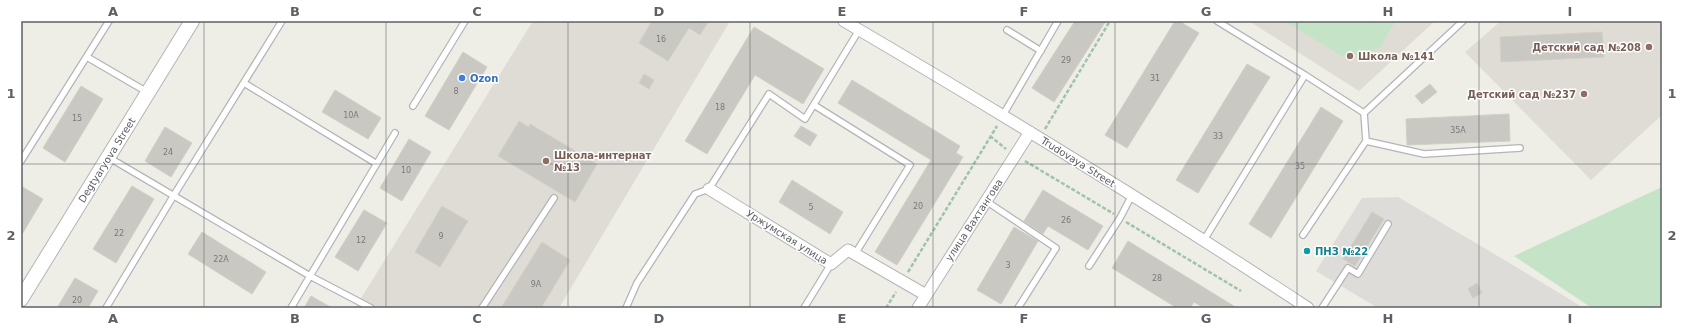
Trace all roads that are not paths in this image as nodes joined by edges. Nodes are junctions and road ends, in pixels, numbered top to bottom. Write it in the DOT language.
graph roads {
  1 [pos="109,21"];
  2 [pos="192,21"];
  3 [pos="282,21"];
  4 [pos="465,21"];
  5 [pos="844,21"];
  6 [pos="1058,21"];
  7 [pos="1217,21"];
  8 [pos="1463,21"];
  9 [pos="859,30"];
  10 [pos="1007,30"];
  11 [pos="1041,51"];
  12 [pos="87,56"];
  13 [pos="1305,75"];
  14 [pos="244,83"];
  15 [pos="148,93"];
  16 [pos="814,105"];
  17 [pos="413,106"];
  18 [pos="1364,113"];
  19 [pos="1003,115"];
  20 [pos="395,132"];
  21 [pos="1030,132"];
  22 [pos="1366,141"];
  23 [pos="1520,148"];
  24 [pos="108,157"];
  25 [pos="21,161"];
  26 [pos="377,164"];
  27 [pos="709,189"];
  28 [pos="174,195"];
  29 [pos="1132,195"];
  30 [pos="554,198"];
  31 [pos="986,201"];
  32 [pos="1388,224"];
  33 [pos="1303,235"];
  34 [pos="1204,240"];
  35 [pos="855,254"];
  36 [pos="831,264"];
  37 [pos="1089,266"];
  38 [pos="310,276"];
  39 [pos="926,295"];
  40 [pos="21,299"];
  41 [pos="106,308"];
  42 [pos="291,308"];
  43 [pos="371,308"];
  44 [pos="482,308"];
  45 [pos="626,308"];
  46 [pos="804,308"];
  47 [pos="918,308"];
  48 [pos="1018,308"];
  49 [pos="1308,308"];
  50 [pos="1322,308"];
  1 -- 12 [label="lane"];
  2 -- 15 [label="street, Degtyaryova Street"];
  3 -- 14 [label="lane"];
  4 -- 17 [label="lane"];
  5 -- 9 [label="street, Trudovaya Street"];
  6 -- 11 [label="lane"];
  7 -- 13 [label="lane"];
  8 -- 18 [label="lane"];
  9 -- 16 [label="lane"];
  9 -- 19 [label="street, Trudovaya Street"];
  10 -- 11 [label="lane"];
  11 -- 19 [label="lane"];
  12 -- 15 [label="lane"];
  12 -- 25 [label="lane"];
  13 -- 18 [label="lane"];
  13 -- 34 [label="lane"];
  14 -- 26 [label="lane"];
  14 -- 28 [label="lane"];
  15 -- 24 [label="street, Degtyaryova Street"];
  16 -- 27 [label="lane"];
  16 -- 35 [label="lane"];
  18 -- 22 [label="lane"];
  19 -- 21 [label="street, Trudovaya Street"];
  20 -- 26 [label="lane"];
  21 -- 29 [label="street, Trudovaya Street"];
  21 -- 31 [label="street, улица Вахтангова"];
  22 -- 23 [label="lane"];
  22 -- 33 [label="lane"];
  24 -- 28 [label="lane"];
  24 -- 40 [label="street, Degtyaryova Street"];
  26 -- 38 [label="lane"];
  27 -- 36 [label="street, Уржумская улица"];
  27 -- 45 [label="lane"];
  28 -- 38 [label="lane"];
  28 -- 41 [label="lane"];
  29 -- 34 [label="street, Trudovaya Street"];
  29 -- 37 [label="lane"];
  30 -- 44 [label="lane"];
  31 -- 39 [label="street, улица Вахтангова"];
  31 -- 48 [label="lane"];
  32 -- 50 [label="lane"];
  34 -- 49 [label="street, Trudovaya Street"];
  35 -- 36 [label="street, Уржумская улица"];
  35 -- 39 [label="street"];
  36 -- 46 [label="lane"];
  38 -- 42 [label="lane"];
  38 -- 43 [label="lane"];
  39 -- 47 [label="street, улица Вахтангова"];
}
